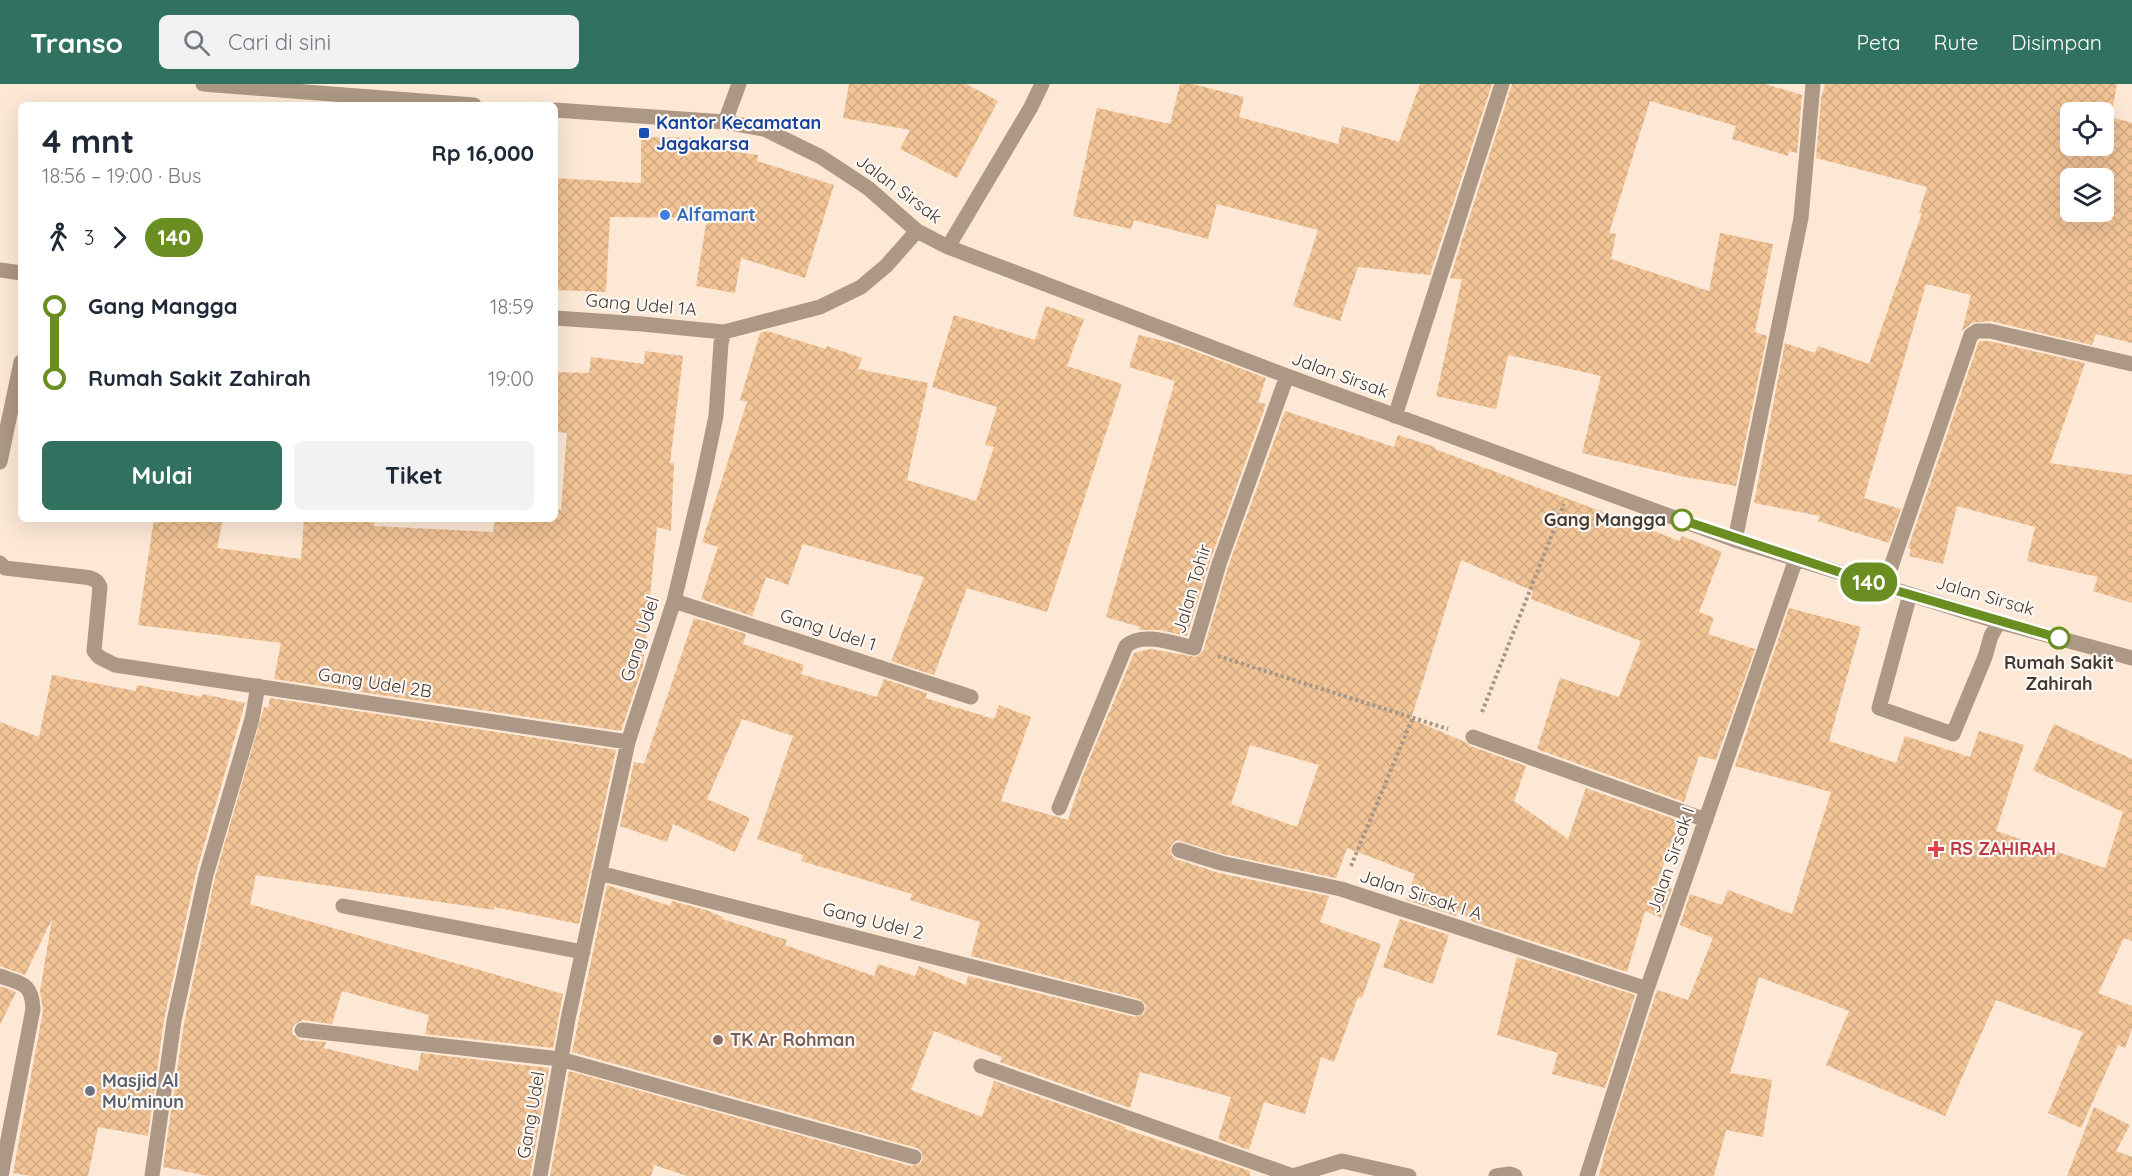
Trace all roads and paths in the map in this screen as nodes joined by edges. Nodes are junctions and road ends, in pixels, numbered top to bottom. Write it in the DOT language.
graph roads {
  1 [pos="203,84"];
  2 [pos="739,84"];
  3 [pos="1042,84"];
  4 [pos="1502,84"];
  5 [pos="1812,84"];
  6 [pos="337,90"];
  7 [pos="447,102"];
  8 [pos="558,111"];
  9 [pos="725,122"];
  10 [pos="917,231"];
  11 [pos="948,247"];
  12 [pos="0,270"];
  13 [pos="18,273"];
  14 [pos="558,318"];
  15 [pos="724,332"];
  16 [pos="2132,364"];
  17 [pos="1287,376"];
  18 [pos="17,399"];
  19 [pos="1395,416"];
  20 [pos="0,462"];
  21 [pos="1572,481"];
  22 [pos="1735,540"];
  23 [pos="1796,559"];
  24 [pos="0,563"];
  25 [pos="1884,587"];
  26 [pos="1910,594"];
  27 [pos="674,601"];
  28 [pos="1999,622"];
  29 [pos="1194,648"];
  30 [pos="2132,658"];
  31 [pos="258,686"];
  32 [pos="971,698"];
  33 [pos="1413,717"];
  34 [pos="1473,737"];
  35 [pos="628,742"];
  36 [pos="1059,808"];
  37 [pos="1706,820"];
  38 [pos="1179,850"];
  39 [pos="599,873"];
  40 [pos="1341,889"];
  41 [pos="343,906"];
  42 [pos="583,951"];
  43 [pos="0,976"];
  44 [pos="1647,989"];
  45 [pos="1137,1008"];
  46 [pos="302,1030"];
  47 [pos="560,1059"];
  48 [pos="981,1066"];
  49 [pos="914,1157"];
  50 [pos="1,1176"];
  51 [pos="152,1176"];
  52 [pos="540,1176"];
  53 [pos="1409,1176"];
  54 [pos="1496,1176"];
  55 [pos="1515,1176"];
  56 [pos="1587,1176"];
  1 -- 6 [label="street"];
  2 -- 9 [label="street"];
  3 -- 11 [label="street"];
  4 -- 19 [label="street"];
  5 -- 22 [label="street"];
  6 -- 7 [label="street"];
  8 -- 9 [label="street, Jalan Sirsak"];
  9 -- 10 [label="street, Jalan Sirsak"];
  10 -- 11 [label="street, Jalan Sirsak"];
  10 -- 15 [label="street"];
  11 -- 17 [label="street, Jalan Sirsak"];
  12 -- 13 [label="street"];
  14 -- 15 [label="street, Gang Udel 1A"];
  15 -- 27 [label="street, Gang Udel"];
  16 -- 25 [label="street"];
  17 -- 19 [label="street, Jalan Sirsak"];
  17 -- 29 [label="street, Jalan Tohir"];
  18 -- 20 [label="street"];
  19 -- 21 [label="street, Jalan Sirsak"];
  21 -- 22 [label="street, Jalan Sirsak"];
  21 -- 34 [label="path"];
  22 -- 23 [label="street, Jalan Sirsak"];
  23 -- 25 [label="street, Jalan Sirsak"];
  23 -- 37 [label="street, Jalan Sirsak I"];
  24 -- 31 [label="street, Gang Udel 2B"];
  25 -- 26 [label="street, Jalan Sirsak"];
  26 -- 28 [label="street, Jalan Sirsak"];
  26 -- 28 [label="street"];
  27 -- 32 [label="street, Gang Udel 1"];
  27 -- 35 [label="street, Gang Udel"];
  28 -- 30 [label="street, Jalan Sirsak"];
  29 -- 33 [label="path"];
  29 -- 36 [label="street, Jalan Tohir"];
  31 -- 35 [label="street, Gang Udel 2B"];
  31 -- 51 [label="street"];
  33 -- 34 [label="path"];
  33 -- 40 [label="path"];
  34 -- 37 [label="street"];
  35 -- 39 [label="street, Gang Udel"];
  37 -- 44 [label="street, Jalan Sirsak I"];
  38 -- 40 [label="street, Jalan Sirsak I A"];
  39 -- 42 [label="street, Gang Udel"];
  39 -- 45 [label="street, Gang Udel 2"];
  40 -- 44 [label="street, Jalan Sirsak I A"];
  41 -- 42 [label="street"];
  42 -- 47 [label="street, Gang Udel"];
  43 -- 50 [label="street"];
  44 -- 56 [label="street, Jalan Sirsak I"];
  46 -- 47 [label="street"];
  47 -- 49 [label="street"];
  47 -- 52 [label="street, Gang Udel"];
  48 -- 53 [label="street"];
  54 -- 55 [label="street"];
}
